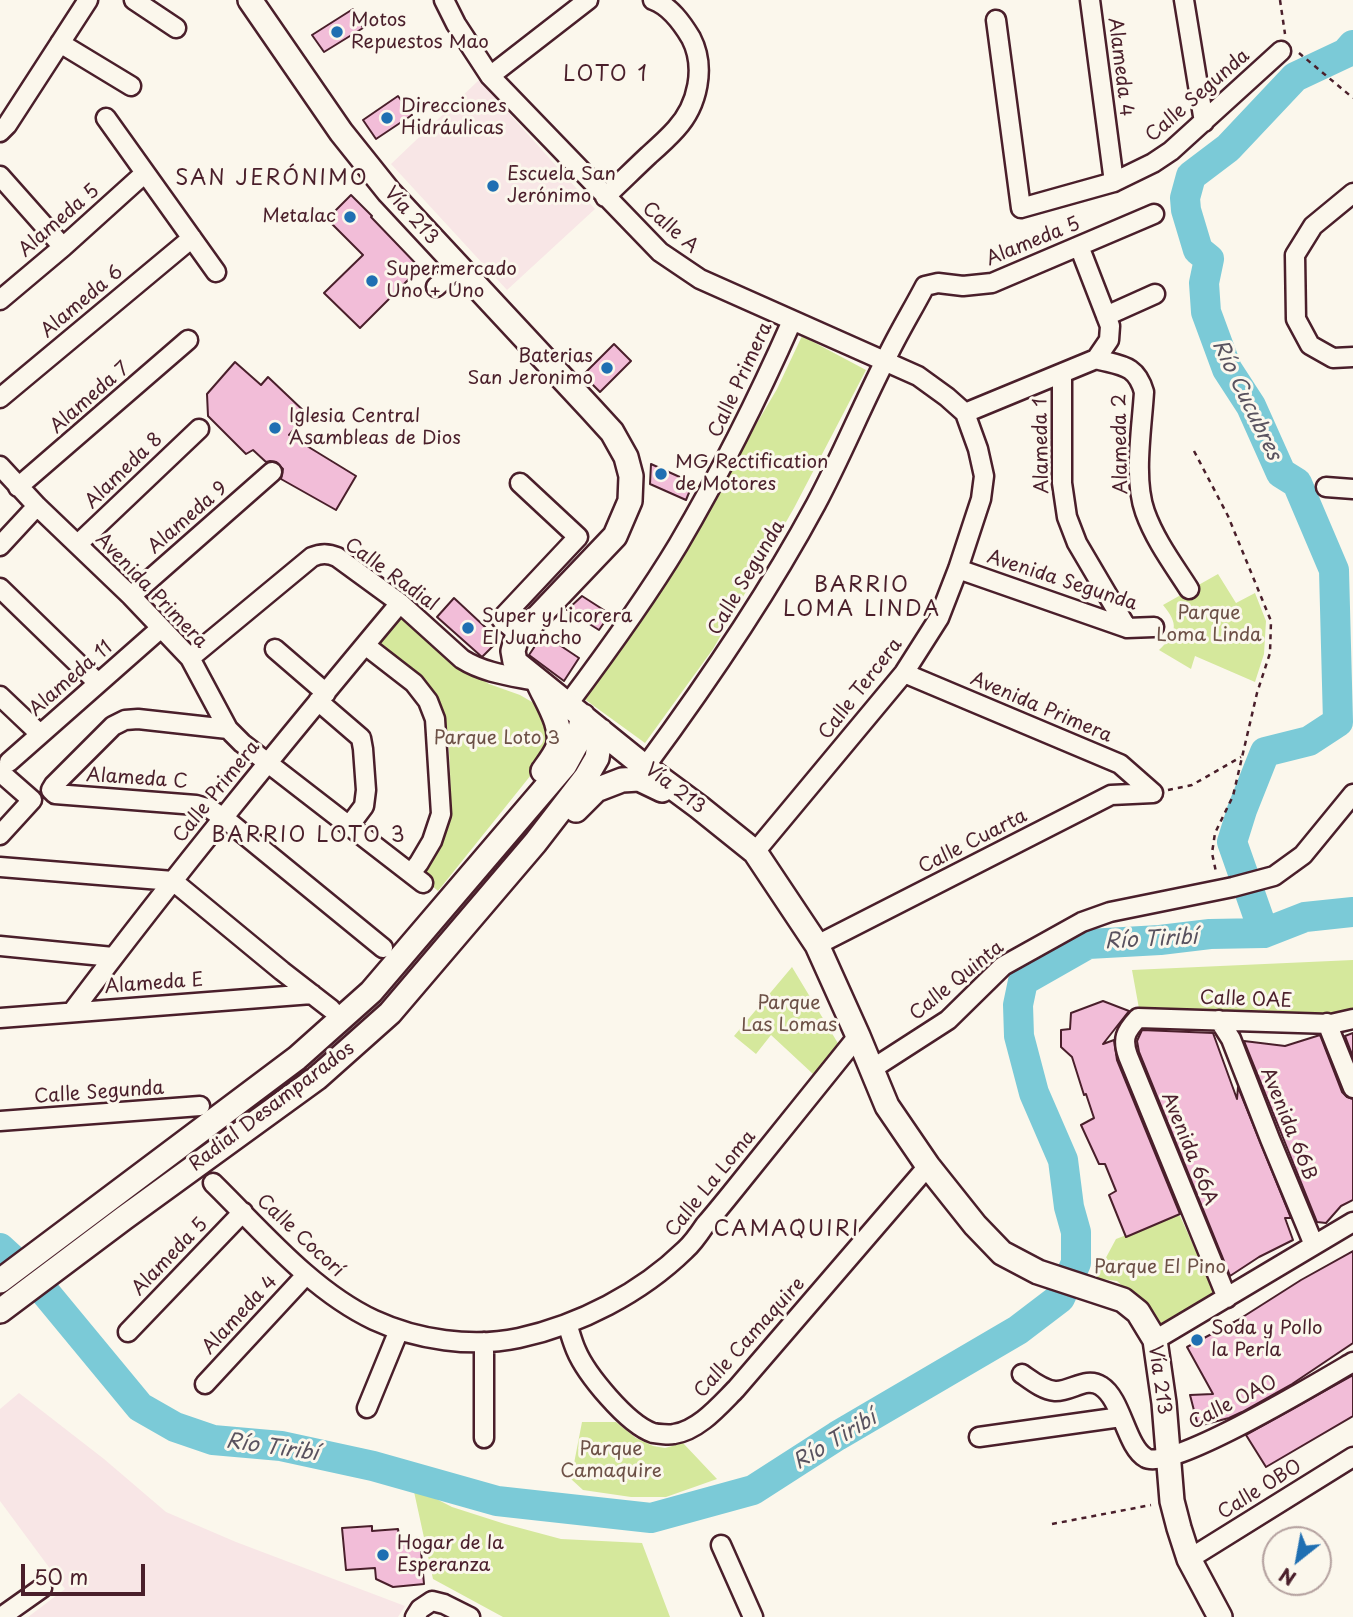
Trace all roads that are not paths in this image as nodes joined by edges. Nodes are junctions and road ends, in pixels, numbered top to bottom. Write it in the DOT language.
graph roads {
  1 [pos="88,0"];
  2 [pos="134,0"];
  3 [pos="250,0"];
  4 [pos="444,0"];
  5 [pos="588,0"];
  6 [pos="653,0"];
  7 [pos="1090,0"];
  8 [pos="1184,0"];
  9 [pos="996,20"];
  10 [pos="176,28"];
  11 [pos="60,43"];
  12 [pos="1284,45"];
  13 [pos="490,76"];
  14 [pos="131,86"];
  15 [pos="106,118"];
  16 [pos="1204,122"];
  17 [pos="0,132"];
  18 [pos="145,173"];
  19 [pos="0,176"];
  20 [pos="1114,182"];
  21 [pos="1353,193"];
  22 [pos="605,197"];
  23 [pos="1021,208"];
  24 [pos="1154,214"];
  25 [pos="192,238"];
  26 [pos="1079,246"];
  27 [pos="64,247"];
  28 [pos="458,267"];
  29 [pos="216,272"];
  30 [pos="436,287"];
  31 [pos="3,292"];
  32 [pos="1155,294"];
  33 [pos="1106,316"];
  34 [pos="792,321"];
  35 [pos="188,340"];
  36 [pos="1353,357"];
  37 [pos="1096,359"];
  38 [pos="884,361"];
  39 [pos="1062,373"];
  40 [pos="0,398"];
  41 [pos="965,413"];
  42 [pos="198,429"];
  43 [pos="0,466"];
  44 [pos="272,472"];
  45 [pos="520,483"];
  46 [pos="18,487"];
  47 [pos="1326,487"];
  48 [pos="1353,489"];
  49 [pos="37,506"];
  50 [pos="78,544"];
  51 [pos="0,546"];
  52 [pos="958,569"];
  53 [pos="0,588"];
  54 [pos="1189,589"];
  55 [pos="131,596"];
  56 [pos="400,603"];
  57 [pos="1154,627"];
  58 [pos="161,628"];
  59 [pos="1127,628"];
  60 [pos="518,638"];
  61 [pos="365,645"];
  62 [pos="275,649"];
  63 [pos="190,658"];
  64 [pos="470,663"];
  65 [pos="904,673"];
  66 [pos="538,681"];
  67 [pos="98,683"];
  68 [pos="0,696"];
  69 [pos="322,697"];
  70 [pos="575,710"];
  71 [pos="228,729"];
  72 [pos="601,731"];
  73 [pos="40,734"];
  74 [pos="267,763"];
  75 [pos="5,767"];
  76 [pos="645,767"];
  77 [pos="596,790"];
  78 [pos="1153,793"];
  79 [pos="1353,794"];
  80 [pos="699,807"];
  81 [pos="224,818"];
  82 [pos="517,822"];
  83 [pos="349,826"];
  84 [pos="0,835"];
  85 [pos="535,843"];
  86 [pos="755,852"];
  87 [pos="0,867"];
  88 [pos="173,881"];
  89 [pos="817,945"];
  90 [pos="0,946"];
  91 [pos="383,948"];
  92 [pos="113,957"];
  93 [pos="312,994"];
  94 [pos="331,1009"];
  95 [pos="72,1012"];
  96 [pos="0,1018"];
  97 [pos="1138,1018"];
  98 [pos="1353,1019"];
  99 [pos="1219,1020"];
  100 [pos="1327,1023"];
  101 [pos="858,1036"];
  102 [pos="872,1069"];
  103 [pos="1353,1088"];
  104 [pos="200,1106"];
  105 [pos="0,1121"];
  106 [pos="928,1166"];
  107 [pos="213,1183"];
  108 [pos="243,1212"];
  109 [pos="1353,1222"];
  110 [pos="1314,1245"];
  111 [pos="306,1275"];
  112 [pos="0,1281"];
  113 [pos="1227,1298"];
  114 [pos="0,1311"];
  115 [pos="567,1324"];
  116 [pos="399,1330"];
  117 [pos="128,1332"];
  118 [pos="1155,1340"];
  119 [pos="484,1342"];
  120 [pos="1353,1362"];
  121 [pos="1022,1374"];
  122 [pos="205,1384"];
  123 [pos="367,1408"];
  124 [pos="1121,1417"];
  125 [pos="979,1437"];
  126 [pos="484,1438"];
  127 [pos="1353,1457"];
  128 [pos="1167,1458"];
  129 [pos="721,1545"];
  130 [pos="1189,1559"];
  131 [pos="42,1588"];
  132 [pos="3,1610"];
  133 [pos="415,1617"];
  134 [pos="470,1617"];
  135 [pos="753,1617"];
  136 [pos="1220,1617"];
  1 -- 11 [label="street"];
  2 -- 10 [label="street"];
  3 -- 28 [label="main road, Vía 213"];
  4 -- 13 [label="street, Calle A"];
  5 -- 13 [label="street"];
  6 -- 22 [label="street"];
  7 -- 20 [label="street, Alameda 4"];
  8 -- 16 [label="street"];
  9 -- 23 [label="street, Alameda 5"];
  11 -- 14 [label="street"];
  11 -- 17 [label="street"];
  12 -- 16 [label="street, Calle Segunda"];
  13 -- 22 [label="street, Calle A"];
  15 -- 18 [label="street"];
  16 -- 20 [label="street, Calle Segunda"];
  18 -- 25 [label="street"];
  18 -- 27 [label="street, Alameda 5"];
  19 -- 27 [label="street"];
  20 -- 23 [label="street, Calle Segunda"];
  21 -- 36 [label="street"];
  22 -- 34 [label="street, Calle A"];
  24 -- 26 [label="street, Alameda 5"];
  25 -- 29 [label="street"];
  25 -- 40 [label="street, Alameda 6"];
  26 -- 33 [label="street"];
  26 -- 38 [label="street, Alameda 5"];
  27 -- 31 [label="street, Alameda 5"];
  28 -- 30 [label="street"];
  28 -- 60 [label="main road, Vía 213"];
  32 -- 33 [label="street"];
  33 -- 37 [label="street"];
  34 -- 38 [label="street, Calle A"];
  34 -- 70 [label="street, Calle Primera"];
  35 -- 46 [label="street, Alameda 7"];
  37 -- 39 [label="street"];
  37 -- 54 [label="street, Alameda 2"];
  38 -- 41 [label="street, Calle A"];
  38 -- 76 [label="street, Calle Segunda"];
  39 -- 41 [label="street"];
  39 -- 59 [label="street, Alameda 1"];
  41 -- 52 [label="street, Calle Tercera"];
  42 -- 50 [label="street, Alameda 8"];
  43 -- 46 [label="street, Avenida Primera"];
  44 -- 55 [label="street, Alameda 9"];
  45 -- 60 [label="street"];
  46 -- 49 [label="street, Avenida Primera"];
  47 -- 48 [label="street"];
  49 -- 50 [label="street, Avenida Primera"];
  49 -- 51 [label="street"];
  50 -- 55 [label="street, Avenida Primera"];
  52 -- 59 [label="street, Avenida Segunda"];
  52 -- 65 [label="street, Calle Tercera"];
  53 -- 67 [label="street"];
  55 -- 58 [label="street, Avenida Primera"];
  56 -- 61 [label="street, Calle Primera"];
  56 -- 63 [label="street, Calle Radial"];
  56 -- 64 [label="street, Calle Radial"];
  57 -- 59 [label="street, Avenida Segunda"];
  58 -- 63 [label="street, Avenida Primera"];
  58 -- 67 [label="street, Alameda 11"];
  60 -- 64 [label="street"];
  60 -- 66 [label="main road, Vía 213"];
  61 -- 69 [label="street, Calle Primera"];
  61 -- 83 [label="street, Avenida Primera"];
  62 -- 69 [label="street"];
  63 -- 71 [label="street, Avenida Primera"];
  64 -- 66 [label="street, Calle Radial"];
  65 -- 78 [label="street, Avenida Primera"];
  65 -- 86 [label="street, Calle Tercera"];
  66 -- 70 [label="main road, Vía 213"];
  66 -- 82 [label="main road"];
  67 -- 73 [label="street, Alameda 11"];
  68 -- 73 [label="street"];
  69 -- 74 [label="street, Calle Primera"];
  69 -- 83 [label="street"];
  70 -- 72 [label="main road, Vía 213"];
  70 -- 82 [label="main road, Radial Desamparados"];
  71 -- 74 [label="street, Avenida Primera"];
  71 -- 81 [label="street, Alameda C"];
  72 -- 76 [label="main road, Vía 213"];
  72 -- 85 [label="main road, Radial Desamparados"];
  73 -- 75 [label="street, Alameda 11"];
  74 -- 81 [label="street, Calle Primera"];
  74 -- 83 [label="street, Avenida Primera"];
  75 -- 84 [label="street"];
  76 -- 77 [label="main road"];
  76 -- 80 [label="main road, Vía 213"];
  77 -- 80 [label="main road"];
  77 -- 85 [label="main road"];
  78 -- 89 [label="street, Calle Cuarta"];
  79 -- 102 [label="street, Calle Quinta"];
  80 -- 86 [label="main road, Vía 213"];
  81 -- 88 [label="street, Calle Primera"];
  81 -- 91 [label="street, Alameda C"];
  82 -- 112 [label="main road, Radial Desamparados"];
  85 -- 114 [label="main road, Radial Desamparados"];
  86 -- 89 [label="main road, Vía 213"];
  87 -- 88 [label="street"];
  88 -- 92 [label="street, Calle Primera"];
  88 -- 93 [label="street"];
  89 -- 101 [label="main road, Vía 213"];
  90 -- 92 [label="street"];
  92 -- 95 [label="street, Calle Primera"];
  93 -- 94 [label="street"];
  93 -- 95 [label="street, Alameda E"];
  95 -- 96 [label="street, Alameda E"];
  97 -- 99 [label="street, Calle 0AE"];
  97 -- 113 [label="street, Avenida 66A"];
  98 -- 100 [label="street, Calle 0AE"];
  99 -- 100 [label="street, Calle 0AE"];
  99 -- 110 [label="street, Avenida 66B"];
  100 -- 103 [label="street"];
  101 -- 102 [label="main road, Vía 213"];
  101 -- 115 [label="street, Calle La Loma"];
  102 -- 106 [label="main road, Vía 213"];
  104 -- 105 [label="street, Calle Segunda"];
  106 -- 115 [label="street, Calle Camaquire"];
  106 -- 118 [label="main road, Vía 213"];
  107 -- 108 [label="street, Calle Cocorí"];
  108 -- 111 [label="street, Calle Cocorí"];
  108 -- 117 [label="street, Alameda 5"];
  109 -- 110 [label="street"];
  110 -- 113 [label="street"];
  111 -- 116 [label="street, Calle Cocorí"];
  111 -- 122 [label="street, Alameda 4"];
  113 -- 118 [label="street"];
  115 -- 119 [label="street, Calle Cocorí"];
  116 -- 119 [label="street, Calle Cocorí"];
  116 -- 123 [label="street"];
  118 -- 128 [label="main road, Vía 213"];
  119 -- 126 [label="street"];
  120 -- 128 [label="street, Calle 0AO"];
  121 -- 124 [label="street"];
  124 -- 125 [label="street"];
  124 -- 128 [label="street"];
  127 -- 130 [label="street, Calle 0BO"];
  128 -- 130 [label="main road, Vía 213"];
  129 -- 135 [label="street"];
  130 -- 136 [label="main road, Vía 213"];
  131 -- 132 [label="street"];
  133 -- 134 [label="street"];
}
